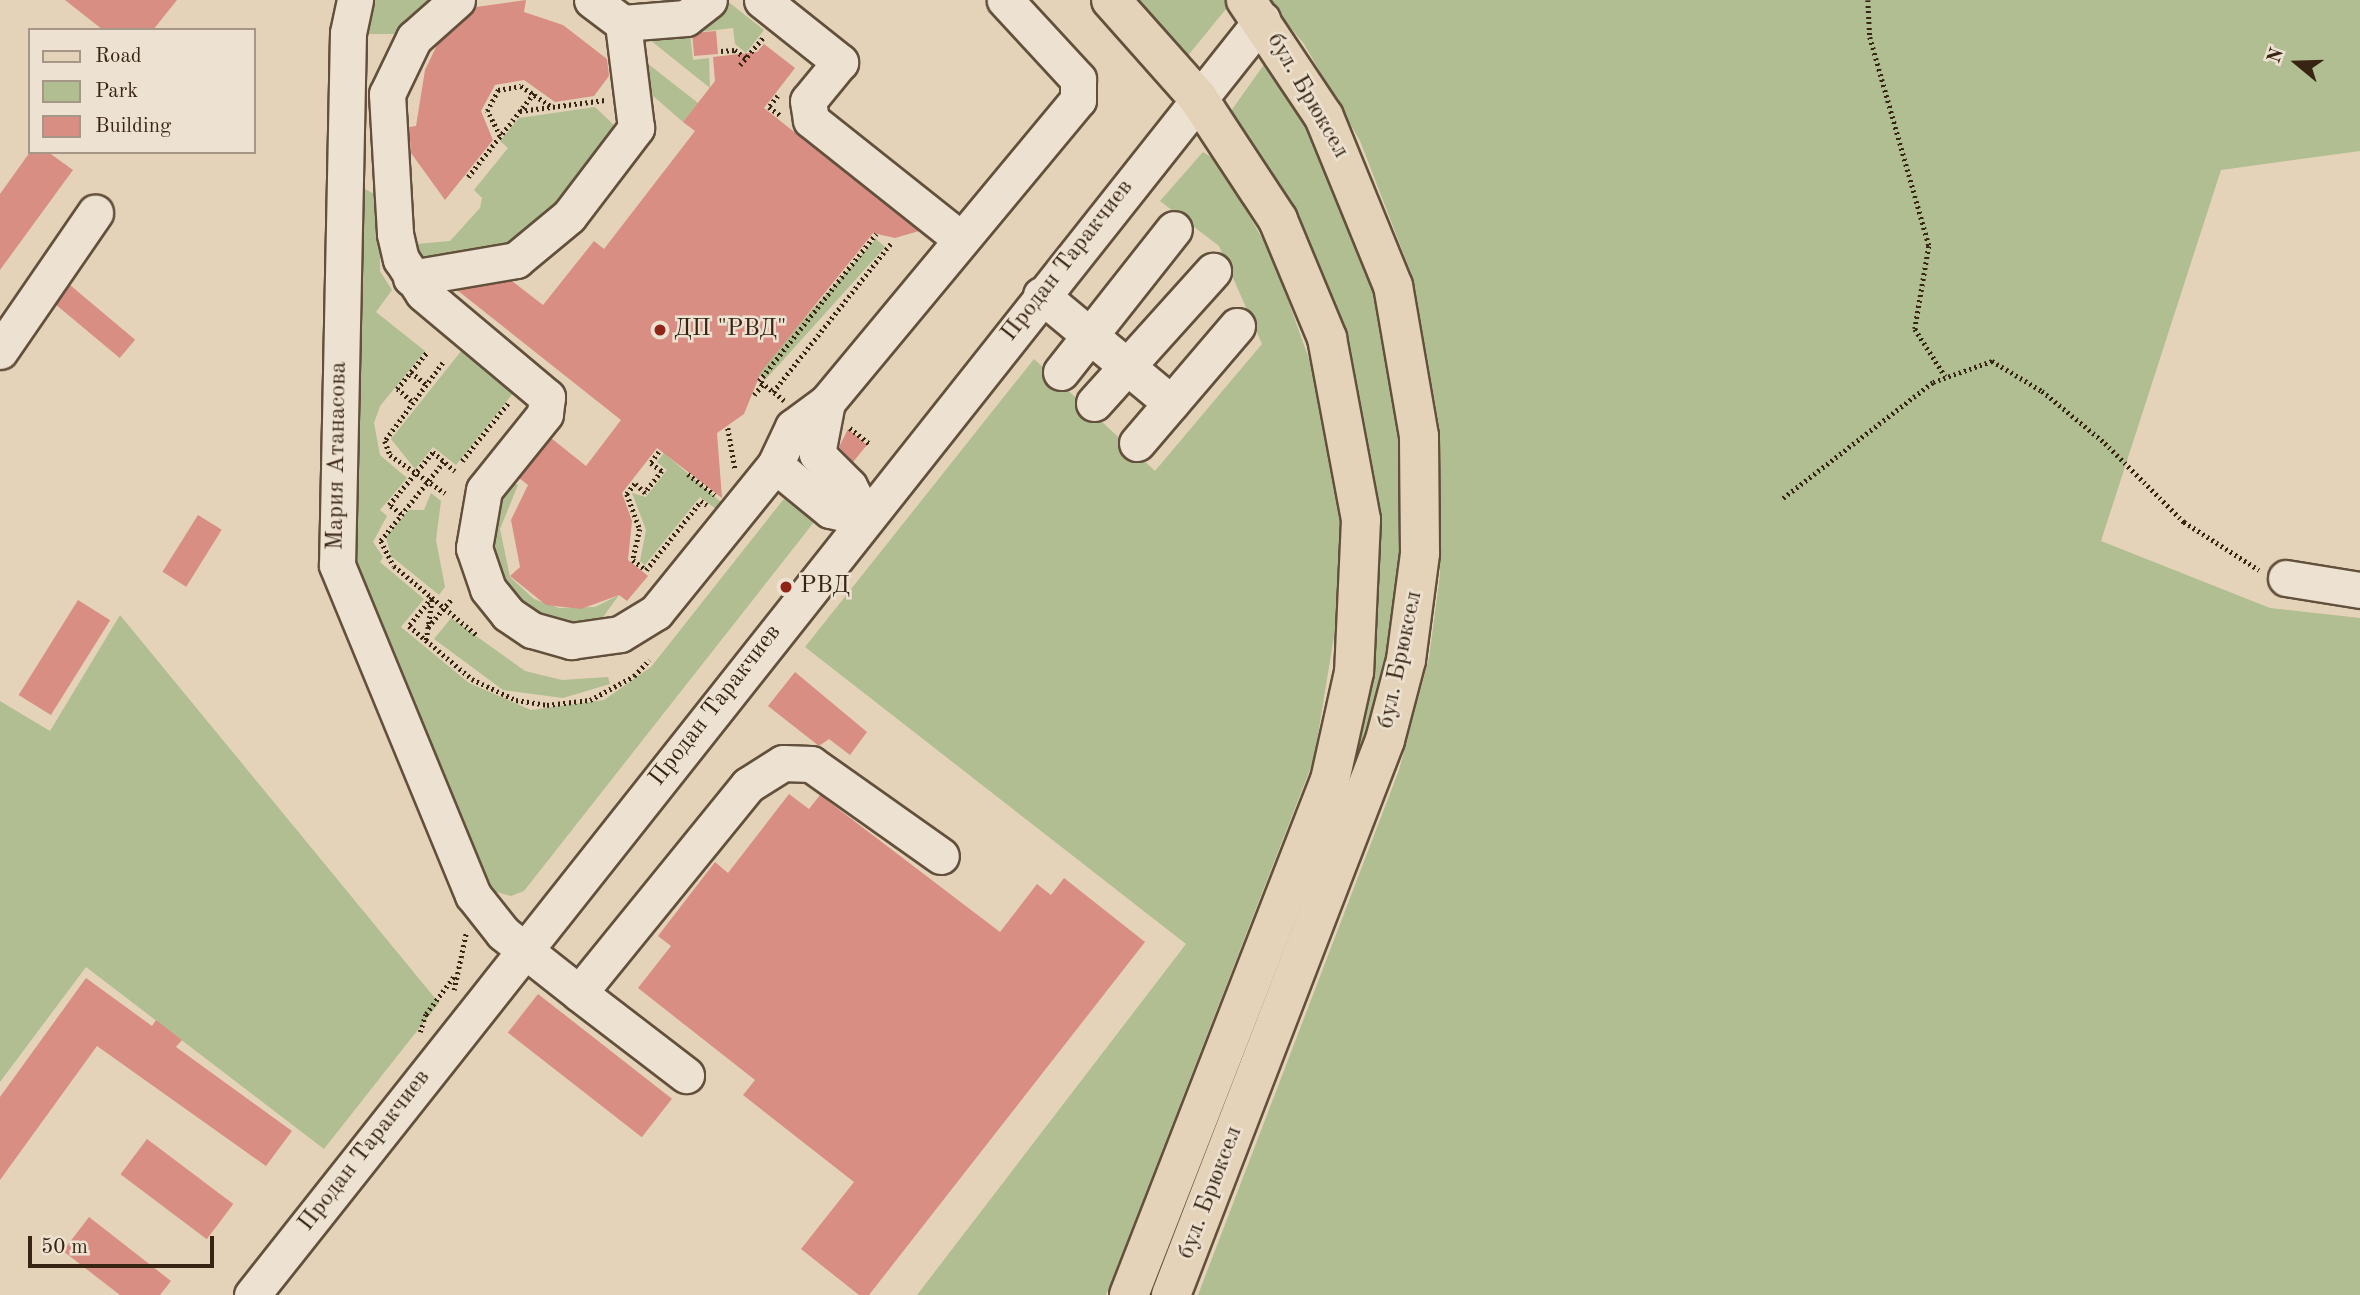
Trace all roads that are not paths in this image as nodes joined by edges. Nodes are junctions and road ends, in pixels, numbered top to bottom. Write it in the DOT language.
graph roads {
  1 [pos="355,0"];
  2 [pos="457,0"];
  3 [pos="592,0"];
  4 [pos="709,0"];
  5 [pos="1004,0"];
  6 [pos="1111,0"];
  7 [pos="1254,10"];
  8 [pos="766,15"];
  9 [pos="623,23"];
  10 [pos="1198,98"];
  11 [pos="345,116"];
  12 [pos="384,117"];
  13 [pos="95,213"];
  14 [pos="1174,229"];
  15 [pos="958,237"];
  16 [pos="1213,271"];
  17 [pos="411,278"];
  18 [pos="1041,295"];
  19 [pos="1237,326"];
  20 [pos="1090,335"];
  21 [pos="0,351"];
  22 [pos="1127,366"];
  23 [pos="1061,372"];
  24 [pos="1094,403"];
  25 [pos="1171,403"];
  26 [pos="836,413"];
  27 [pos="1137,443"];
  28 [pos="775,464"];
  29 [pos="865,518"];
  30 [pos="2286,578"];
  31 [pos="2360,590"];
  32 [pos="941,856"];
  33 [pos="523,949"];
  34 [pos="579,992"];
  35 [pos="686,1075"];
  36 [pos="251,1295"];
  37 [pos="1129,1295"];
  38 [pos="1171,1295"];
  1 -- 11 [label="street, Мария Атанасова"];
  2 -- 12 [label="street"];
  3 -- 9 [label="street"];
  4 -- 9 [label="street"];
  5 -- 15 [label="street"];
  6 -- 10 [label="main road, бул. Брюксел"];
  7 -- 10 [label="street, Продан Таракчиев"];
  7 -- 38 [label="main road, бул. Брюксел"];
  8 -- 15 [label="street"];
  9 -- 17 [label="street"];
  10 -- 18 [label="street, Продан Таракчиев"];
  10 -- 37 [label="main road, бул. Брюксел"];
  11 -- 12 [label="street"];
  11 -- 33 [label="street, Мария Атанасова"];
  12 -- 17 [label="street"];
  13 -- 21 [label="street"];
  14 -- 20 [label="street"];
  15 -- 26 [label="street"];
  16 -- 22 [label="street"];
  17 -- 28 [label="street"];
  18 -- 20 [label="street"];
  18 -- 29 [label="street, Продан Таракчиев"];
  19 -- 25 [label="street"];
  20 -- 22 [label="street"];
  20 -- 23 [label="street"];
  22 -- 24 [label="street"];
  22 -- 25 [label="street"];
  25 -- 27 [label="street"];
  26 -- 28 [label="street"];
  26 -- 29 [label="street"];
  28 -- 29 [label="street"];
  29 -- 33 [label="street, Продан Таракчиев"];
  30 -- 31 [label="street"];
  32 -- 34 [label="street"];
  33 -- 34 [label="street, Мария Атанасова"];
  33 -- 36 [label="street, Продан Таракчиев"];
  34 -- 35 [label="street, Мария Атанасова"];
}
